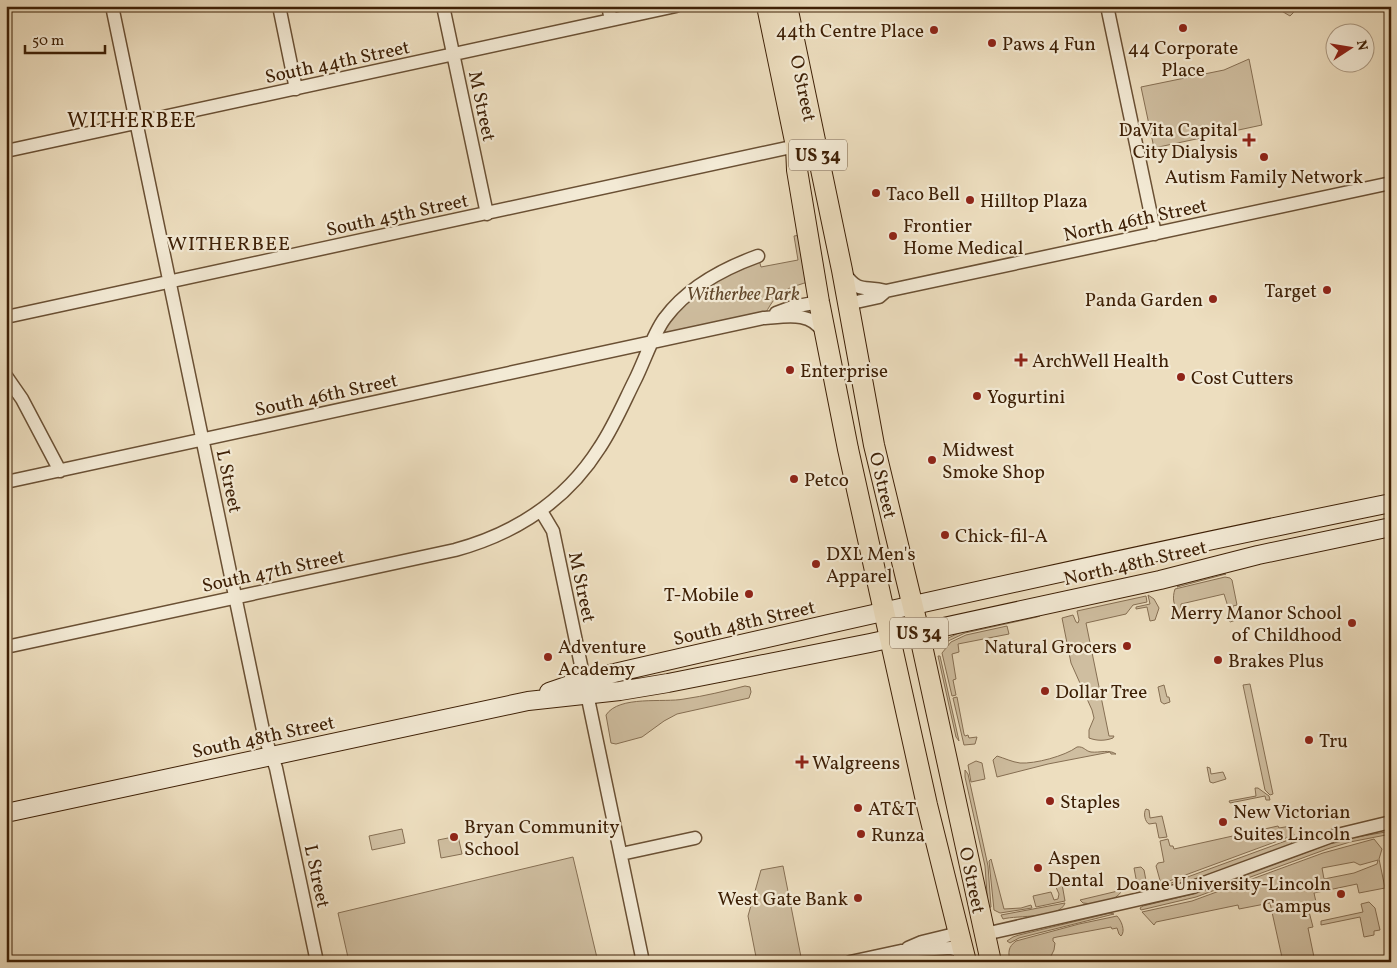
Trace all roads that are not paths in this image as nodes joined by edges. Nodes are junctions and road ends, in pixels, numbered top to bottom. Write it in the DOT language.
graph roads {
  1 [pos="112,6"];
  2 [pos="279,6"];
  3 [pos="443,6"];
  4 [pos="608,6"];
  5 [pos="676,6"];
  6 [pos="767,6"];
  7 [pos="787,6"];
  8 [pos="1107,6"];
  9 [pos="611,20"];
  10 [pos="454,54"];
  11 [pos="296,88"];
  12 [pos="136,123"];
  13 [pos="796,146"];
  14 [pos="6,151"];
  15 [pos="1391,183"];
  16 [pos="487,214"];
  17 [pos="1155,234"];
  18 [pos="758,256"];
  19 [pos="842,270"];
  20 [pos="169,282"];
  21 [pos="886,291"];
  22 [pos="819,302"];
  23 [pos="847,304"];
  24 [pos="6,317"];
  25 [pos="763,318"];
  26 [pos="826,338"];
  27 [pos="653,342"];
  28 [pos="6,376"];
  29 [pos="865,402"];
  30 [pos="202,440"];
  31 [pos="60,471"];
  32 [pos="6,482"];
  33 [pos="1391,504"];
  34 [pos="541,512"];
  35 [pos="1391,527"];
  36 [pos="235,597"];
  37 [pos="912,605"];
  38 [pos="884,612"];
  39 [pos="919,632"];
  40 [pos="890,638"];
  41 [pos="6,647"];
  42 [pos="586,688"];
  43 [pos="272,756"];
  44 [pos="927,805"];
  45 [pos="6,813"];
  46 [pos="1391,822"];
  47 [pos="695,838"];
  48 [pos="621,854"];
  49 [pos="985,934"];
  50 [pos="901,951"];
  51 [pos="968,952"];
  52 [pos="317,962"];
  53 [pos="643,962"];
  54 [pos="850,962"];
  55 [pos="991,962"];
  1 -- 12 [label="street, L Street"];
  2 -- 11 [label="street"];
  3 -- 10 [label="street, M Street"];
  4 -- 9 [label="street"];
  5 -- 9 [label="street, South 44th Street"];
  6 -- 13 [label="main road, O Street / US 34"];
  7 -- 19 [label="main road, O Street / US 34"];
  8 -- 17 [label="street"];
  9 -- 10 [label="street, South 44th Street"];
  10 -- 11 [label="street, South 44th Street"];
  10 -- 16 [label="street, M Street"];
  11 -- 12 [label="street, South 44th Street"];
  12 -- 14 [label="street, South 44th Street"];
  12 -- 20 [label="street, L Street"];
  13 -- 16 [label="street, South 45th Street"];
  13 -- 22 [label="main road, O Street / US 34"];
  13 -- 23 [label="main road"];
  15 -- 17 [label="street, North 46th Street"];
  16 -- 20 [label="street, South 45th Street"];
  17 -- 21 [label="street, North 46th Street"];
  18 -- 27 [label="street"];
  19 -- 21 [label="street, North 46th Street"];
  19 -- 23 [label="main road, O Street / US 34"];
  20 -- 24 [label="street, South 45th Street"];
  20 -- 30 [label="street, L Street"];
  21 -- 23 [label="street, North 46th Street"];
  22 -- 25 [label="street, South 46th Street"];
  22 -- 26 [label="main road, O Street / US 34"];
  22 -- 29 [label="main road"];
  23 -- 29 [label="main road, O Street / US 34"];
  25 -- 26 [label="street, South 46th Street"];
  25 -- 27 [label="street, South 46th Street"];
  26 -- 38 [label="main road, O Street / US 34"];
  27 -- 30 [label="street, South 46th Street"];
  27 -- 34 [label="street"];
  28 -- 31 [label="street"];
  29 -- 37 [label="main road, O Street / US 34"];
  30 -- 31 [label="street, South 46th Street"];
  30 -- 36 [label="street, L Street"];
  31 -- 32 [label="street, South 46th Street"];
  33 -- 37 [label="main road, North 48th Street"];
  34 -- 36 [label="street, South 47th Street"];
  34 -- 42 [label="street, M Street"];
  35 -- 39 [label="main road, North 48th Street"];
  36 -- 41 [label="street, South 47th Street"];
  36 -- 43 [label="street, L Street"];
  37 -- 38 [label="main road, South 48th Street"];
  37 -- 39 [label="main road, O Street / US 34"];
  38 -- 40 [label="main road, O Street / US 34"];
  38 -- 42 [label="main road, South 48th Street"];
  39 -- 40 [label="main road, North 48th Street"];
  39 -- 49 [label="main road, O Street / US 34"];
  40 -- 42 [label="main road, South 48th Street"];
  40 -- 44 [label="main road, O Street / US 34"];
  42 -- 43 [label="main road, South 48th Street"];
  42 -- 48 [label="street, M Street"];
  43 -- 45 [label="main road, South 48th Street"];
  43 -- 52 [label="street, L Street"];
  44 -- 49 [label="main road"];
  44 -- 51 [label="main road, O Street / US 34"];
  46 -- 49 [label="street"];
  47 -- 48 [label="street"];
  48 -- 53 [label="street, M Street"];
  49 -- 55 [label="main road, O Street / US 34"];
  50 -- 51 [label="street"];
  50 -- 51 [label="street"];
  50 -- 54 [label="street"];
}
